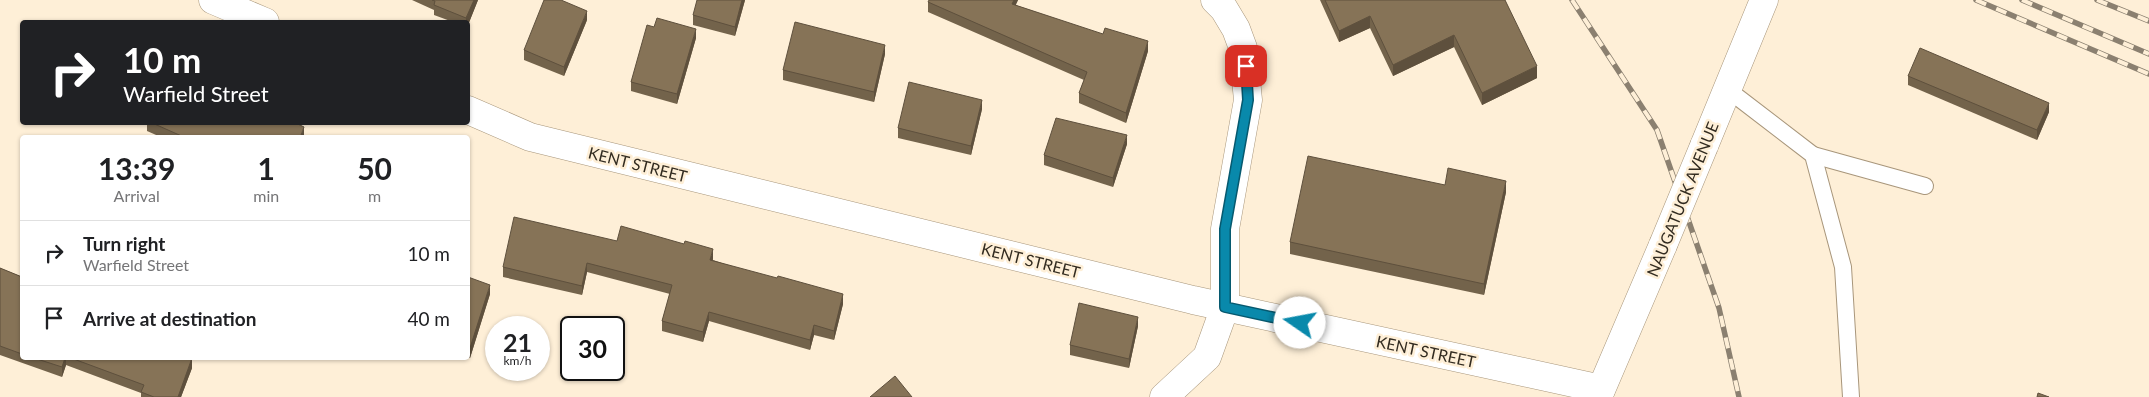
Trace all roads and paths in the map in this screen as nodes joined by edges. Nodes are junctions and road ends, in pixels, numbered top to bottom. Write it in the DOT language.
graph roads {
  1 [pos="213,0"];
  2 [pos="1215,0"];
  3 [pos="1761,8"];
  4 [pos="260,20"];
  5 [pos="1727,89"];
  6 [pos="470,111"];
  7 [pos="1813,155"];
  8 [pos="1925,186"];
  9 [pos="1225,307"];
  10 [pos="1600,393"];
  11 [pos="1164,397"];
  12 [pos="1851,397"];
  1 -- 4 [label="street"];
  2 -- 9 [label="street"];
  3 -- 5 [label="street, NAUGATUCK AVENUE"];
  5 -- 7 [label="lane"];
  5 -- 10 [label="street, NAUGATUCK AVENUE, bridge"];
  6 -- 9 [label="street, KENT STREET"];
  7 -- 8 [label="lane"];
  7 -- 12 [label="lane"];
  9 -- 10 [label="street, KENT STREET"];
  9 -- 11 [label="street"];
}
